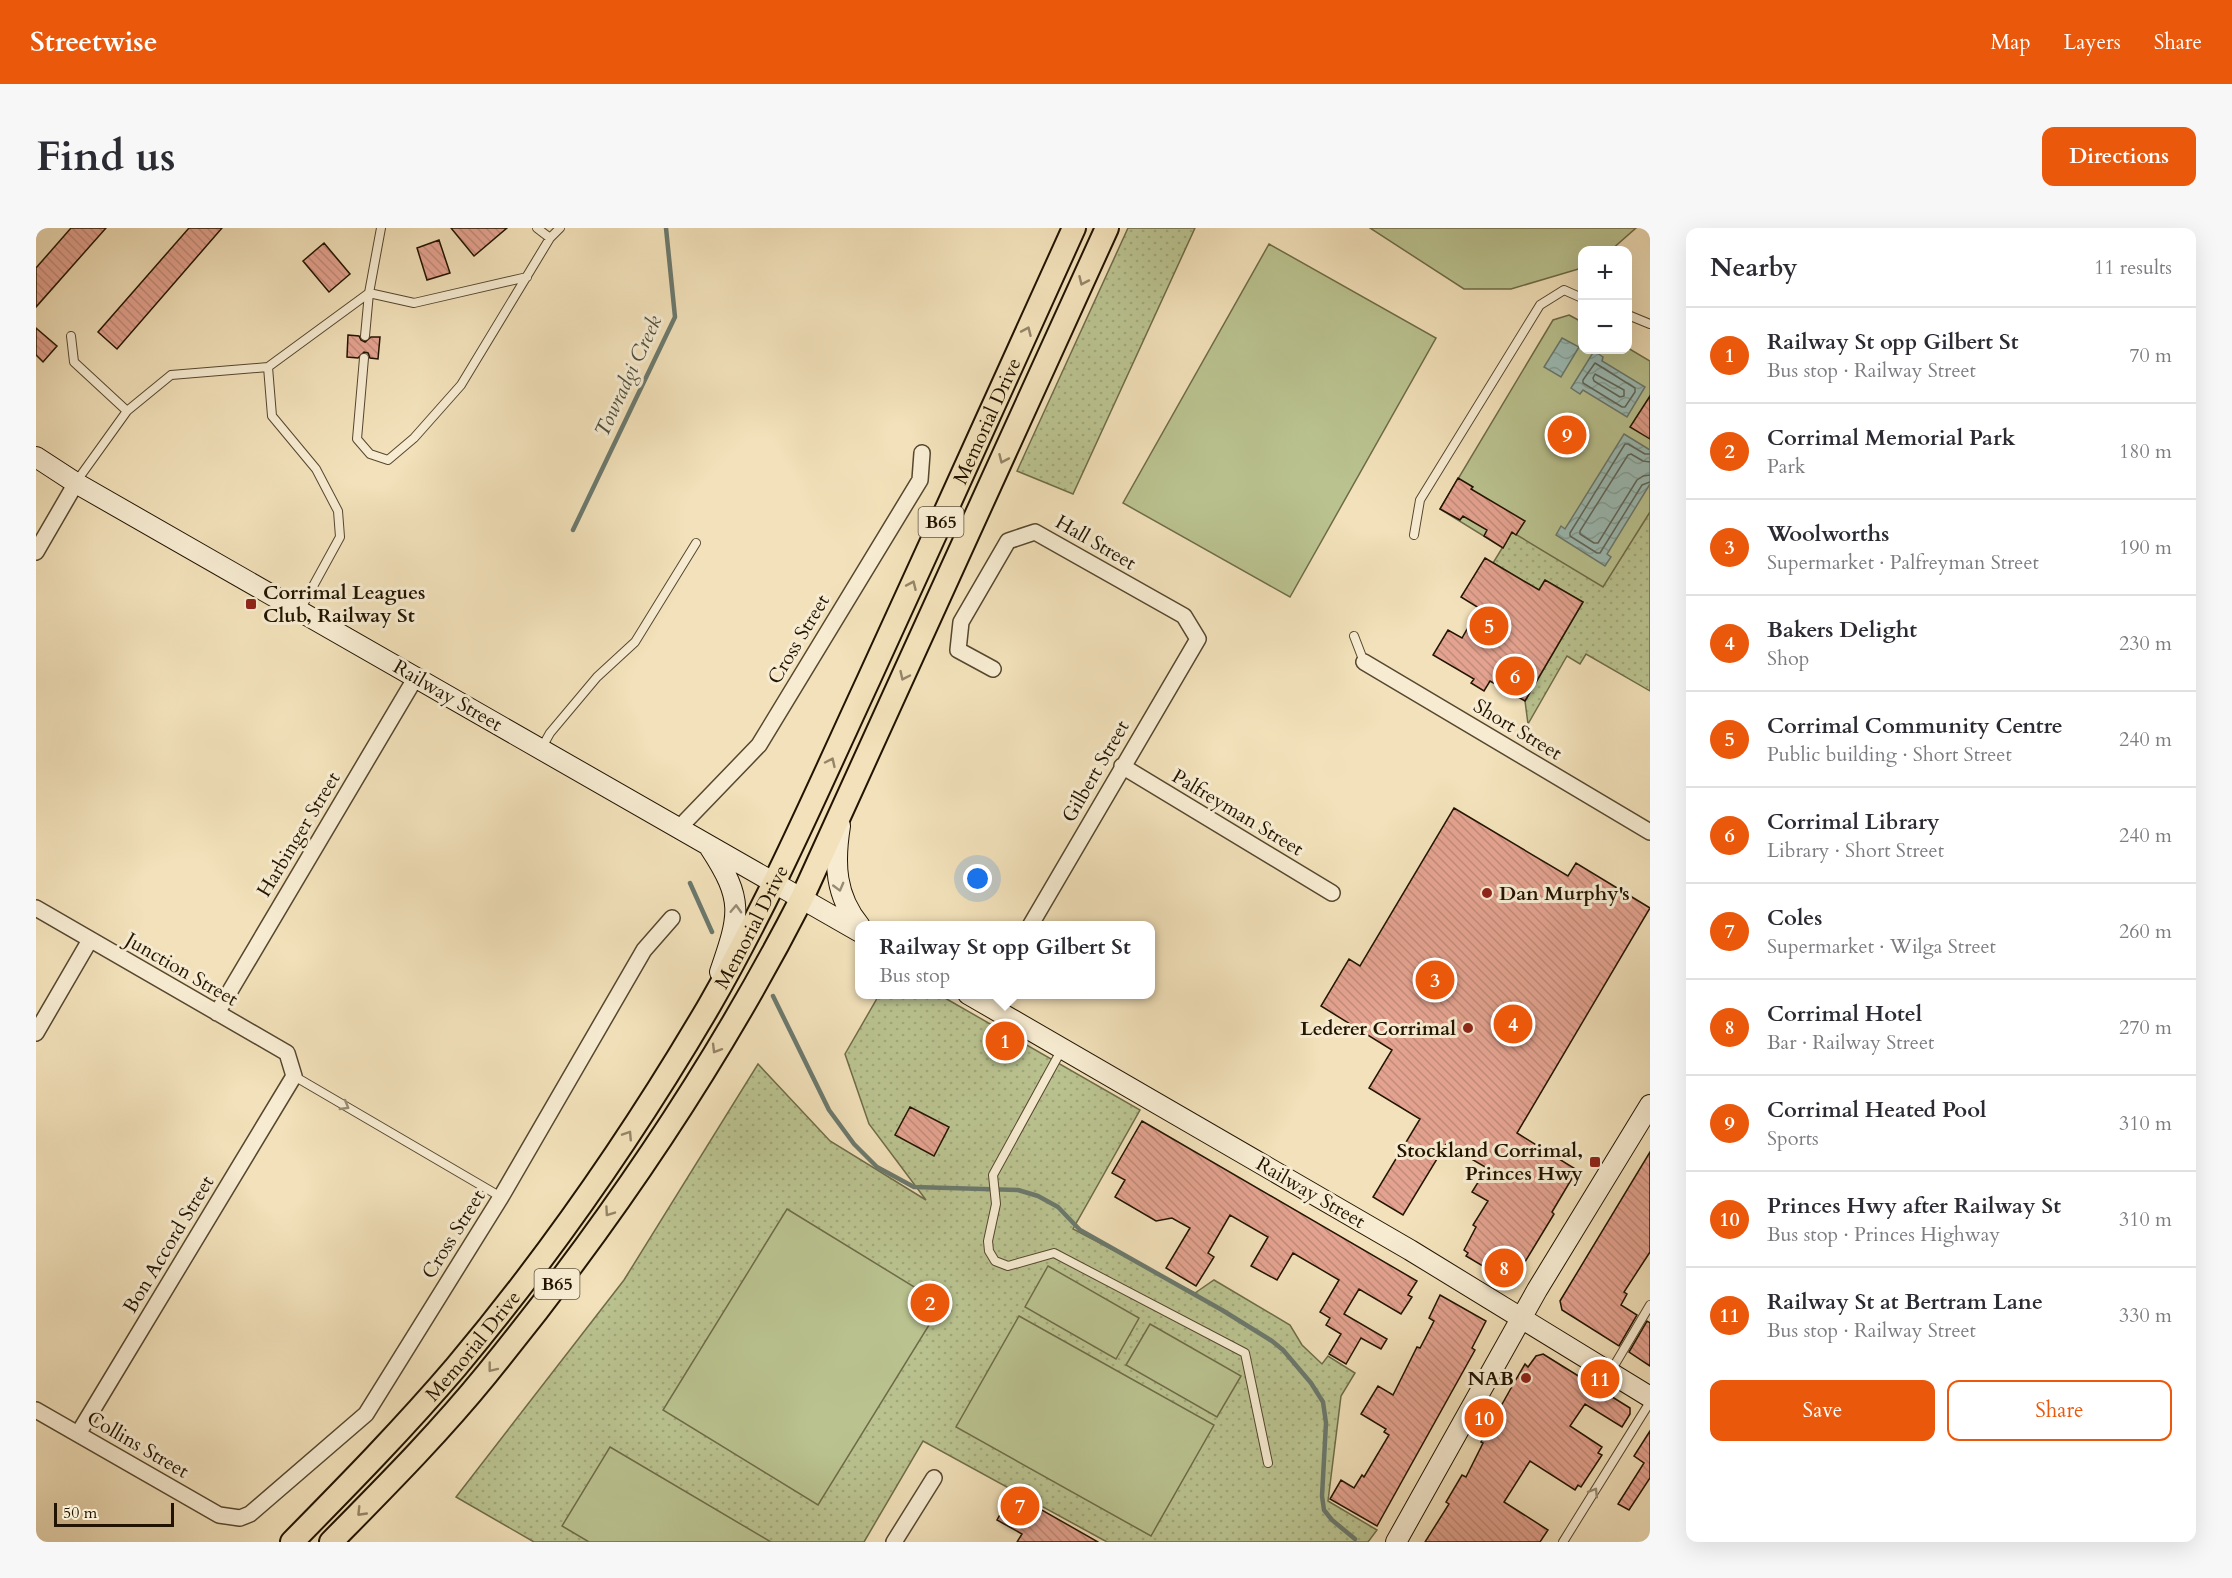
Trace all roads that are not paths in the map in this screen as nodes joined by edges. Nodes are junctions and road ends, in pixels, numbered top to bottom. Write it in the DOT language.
graph roads {
  1 [pos="381,228"];
  2 [pos="537,228"];
  3 [pos="560,228"];
  4 [pos="1074,228"];
  5 [pos="1107,228"];
  6 [pos="550,238"];
  7 [pos="527,277"];
  8 [pos="369,293"];
  9 [pos="1578,296"];
  10 [pos="1632,317"];
  11 [pos="1650,324"];
  12 [pos="71,336"];
  13 [pos="365,336"];
  14 [pos="364,358"];
  15 [pos="268,367"];
  16 [pos="127,411"];
  17 [pos="922,453"];
  18 [pos="36,457"];
  19 [pos="76,483"];
  20 [pos="1414,535"];
  21 [pos="696,543"];
  22 [pos="36,552"];
  23 [pos="300,610"];
  24 [pos="1354,636"];
  25 [pos="1198,639"];
  26 [pos="1364,662"];
  27 [pos="993,669"];
  28 [pos="416,677"];
  29 [pos="541,749"];
  30 [pos="1122,766"];
  31 [pos="843,809"];
  32 [pos="679,828"];
  33 [pos="1650,832"];
  34 [pos="708,844"];
  35 [pos="776,882"];
  36 [pos="1332,893"];
  37 [pos="802,898"];
  38 [pos="36,908"];
  39 [pos="672,918"];
  40 [pos="857,921"];
  41 [pos="1033,921"];
  42 [pos="855,929"];
  43 [pos="90,940"];
  44 [pos="983,999"];
  45 [pos="709,1005"];
  46 [pos="217,1013"];
  47 [pos="36,1033"];
  48 [pos="1062,1049"];
  49 [pos="294,1076"];
  50 [pos="1650,1105"];
  51 [pos="501,1197"];
  52 [pos="1650,1305"];
  53 [pos="1521,1317"];
  54 [pos="1610,1372"];
  55 [pos="1650,1397"];
  56 [pos="1650,1402"];
  57 [pos="36,1410"];
  58 [pos="78,1434"];
  59 [pos="1268,1463"];
  60 [pos="934,1478"];
  61 [pos="219,1515"];
  62 [pos="292,1542"];
  63 [pos="331,1542"];
  64 [pos="894,1542"];
  65 [pos="1396,1542"];
  66 [pos="1563,1542"];
  1 -- 8 [label="lane"];
  2 -- 6 [label="lane"];
  3 -- 6 [label="lane"];
  35 -- 4 [label="main road, Memorial Drive / B65, one-way"];
  5 -- 31 [label="main road, Memorial Drive / B65, one-way"];
  6 -- 7 [label="lane"];
  7 -- 8 [label="lane"];
  7 -- 14 [label="lane"];
  8 -- 13 [label="lane"];
  8 -- 15 [label="lane"];
  9 -- 20 [label="lane"];
  10 -- 11 [label="lane"];
  12 -- 16 [label="lane"];
  15 -- 16 [label="lane"];
  15 -- 23 [label="lane"];
  16 -- 19 [label="lane"];
  17 -- 32 [label="street, Cross Street"];
  18 -- 19 [label="main road, Railway Street"];
  19 -- 22 [label="street"];
  19 -- 23 [label="main road, Railway Street"];
  21 -- 29 [label="lane"];
  23 -- 28 [label="main road, Railway Street"];
  24 -- 26 [label="lane"];
  25 -- 27 [label="street, Hall Street"];
  25 -- 30 [label="street, Gilbert Street"];
  26 -- 33 [label="street, Short Street"];
  28 -- 29 [label="main road, Railway Street"];
  28 -- 46 [label="street, Harbinger Street"];
  29 -- 32 [label="main road, Railway Street"];
  30 -- 36 [label="street, Palfreyman Street"];
  30 -- 41 [label="street, Gilbert Street"];
  31 -- 37 [label="main road, Memorial Drive / B65"];
  31 -- 40 [label="main road, one-way"];
  32 -- 34 [label="main road, Railway Street"];
  34 -- 35 [label="main road, Railway Street"];
  45 -- 34 [label="main road, one-way"];
  35 -- 37 [label="main road, Railway Street"];
  35 -- 45 [label="main road, Memorial Drive / B65"];
  37 -- 42 [label="main road, Railway Street"];
  37 -- 63 [label="main road, Memorial Drive / B65, one-way"];
  38 -- 43 [label="street, Junction Street"];
  39 -- 51 [label="street, Cross Street"];
  43 -- 46 [label="street, Junction Street"];
  43 -- 47 [label="street"];
  44 -- 48 [label="main road, Railway Street"];
  62 -- 45 [label="main road, Memorial Drive / B65, one-way"];
  46 -- 49 [label="street, Junction Street"];
  48 -- 53 [label="main road, Railway Street"];
  48 -- 59 [label="lane"];
  49 -- 51 [label="lane, one-way"];
  49 -- 58 [label="street, Bon Accord Street"];
  50 -- 53 [label="main road"];
  51 -- 61 [label="street, Cross Street"];
  52 -- 54 [label="lane"];
  53 -- 54 [label="main road, Railway Street"];
  53 -- 65 [label="main road"];
  54 -- 55 [label="main road, Railway Street"];
  66 -- 56 [label="lane, one-way"];
  57 -- 58 [label="street, Collins Street"];
  58 -- 61 [label="street, Collins Street"];
  60 -- 64 [label="street"];
}
